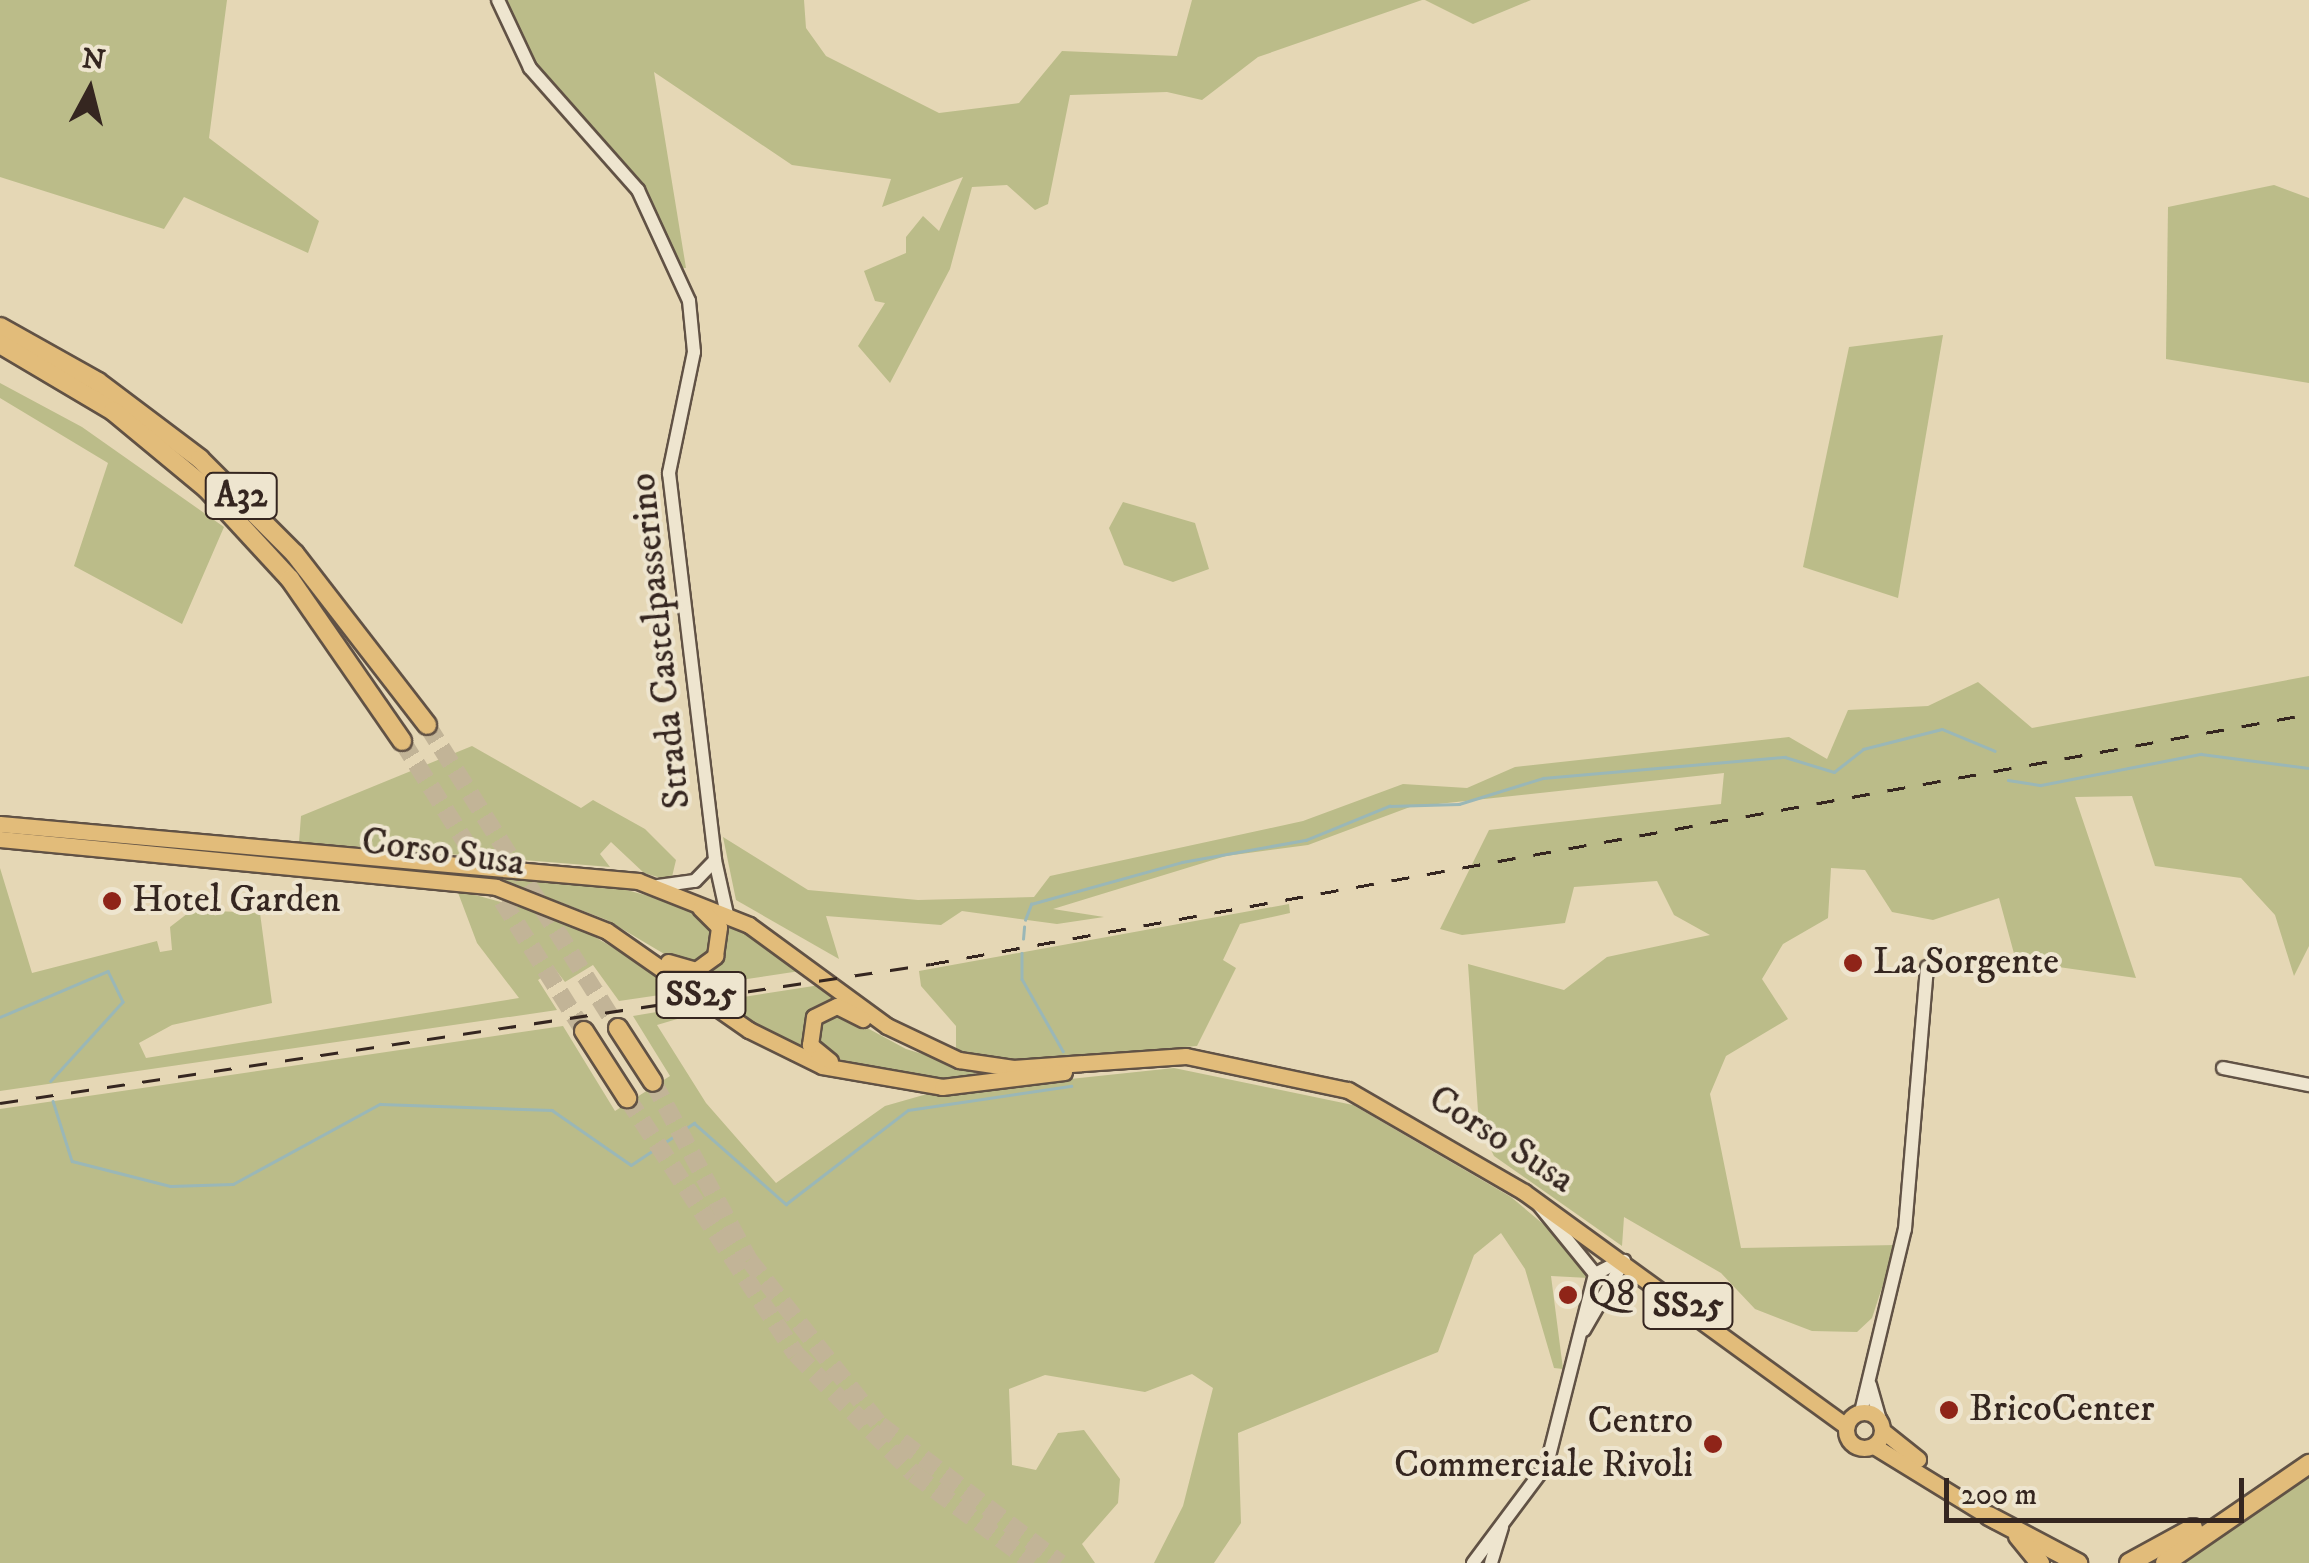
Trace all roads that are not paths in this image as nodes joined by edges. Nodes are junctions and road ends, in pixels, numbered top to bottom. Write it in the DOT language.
graph roads {
  1 [pos="498,0"];
  2 [pos="0,327"];
  3 [pos="0,344"];
  4 [pos="427,725"];
  5 [pos="402,741"];
  6 [pos="0,824"];
  7 [pos="0,839"];
  8 [pos="715,860"];
  9 [pos="658,886"];
  10 [pos="728,914"];
  11 [pos="607,932"];
  12 [pos="1928,966"];
  13 [pos="618,1028"];
  14 [pos="584,1030"];
  15 [pos="924,1048"];
  16 [pos="1126,1057"];
  17 [pos="2224,1068"];
  18 [pos="653,1082"];
  19 [pos="891,1083"];
  20 [pos="2309,1085"];
  21 [pos="627,1098"];
  22 [pos="1535,1199"];
  23 [pos="1624,1261"];
  24 [pos="1595,1274"];
  25 [pos="1579,1336"];
  26 [pos="1868,1379"];
  27 [pos="1854,1417"];
  28 [pos="1881,1426"];
  29 [pos="1874,1446"];
  30 [pos="2309,1464"];
  31 [pos="1942,1482"];
  32 [pos="2274,1486"];
  33 [pos="1989,1516"];
  34 [pos="1505,1520"];
  35 [pos="2210,1528"];
  36 [pos="2018,1536"];
  37 [pos="1473,1563"];
  38 [pos="1491,1563"];
  39 [pos="2040,1563"];
  40 [pos="2057,1563"];
  41 [pos="2078,1563"];
  42 [pos="2129,1563"];
  43 [pos="2148,1563"];
  44 [pos="2165,1563"];
  1 -- 8 [label="street, Strada Castelpasserino"];
  2 -- 4 [label="highway, A32"];
  3 -- 5 [label="highway, A32"];
  6 -- 9 [label="main road, Corso Susa / SS25"];
  7 -- 11 [label="main road, Corso Susa / SS25"];
  8 -- 9 [label="street, Strada Castelpasserino"];
  8 -- 10 [label="street, Strada Castelpasserino"];
  9 -- 10 [label="main road, Corso Susa / SS25"];
  9 -- 11 [label="main road"];
  10 -- 15 [label="main road, Corso Susa / SS25"];
  11 -- 19 [label="main road, Corso Susa / SS25"];
  12 -- 26 [label="street"];
  13 -- 18 [label="highway"];
  14 -- 21 [label="highway"];
  15 -- 16 [label="main road, Corso Susa / SS25"];
  15 -- 19 [label="main road"];
  16 -- 19 [label="main road, Corso Susa / SS25"];
  16 -- 22 [label="main road, Corso Susa / SS25"];
  17 -- 20 [label="street"];
  22 -- 23 [label="main road, Corso Susa / SS25"];
  22 -- 24 [label="street"];
  23 -- 24 [label="street"];
  23 -- 25 [label="street"];
  23 -- 27 [label="main road, Corso Susa / SS25"];
  24 -- 25 [label="street"];
  25 -- 34 [label="street"];
  26 -- 27 [label="street"];
  26 -- 28 [label="street"];
  27 -- 28 [label="main road, SS25"];
  27 -- 29 [label="main road, SS25"];
  28 -- 29 [label="main road"];
  28 -- 31 [label="main road, SS25"];
  29 -- 31 [label="main road, SS25"];
  30 -- 32 [label="highway"];
  31 -- 33 [label="main road, SS25"];
  32 -- 35 [label="highway"];
  32 -- 42 [label="highway"];
  33 -- 36 [label="main road, SS25"];
  33 -- 41 [label="highway"];
  34 -- 37 [label="street"];
  34 -- 38 [label="street"];
  35 -- 43 [label="highway"];
  35 -- 44 [label="highway"];
  36 -- 39 [label="highway"];
  36 -- 40 [label="main road, SS25"];
}
